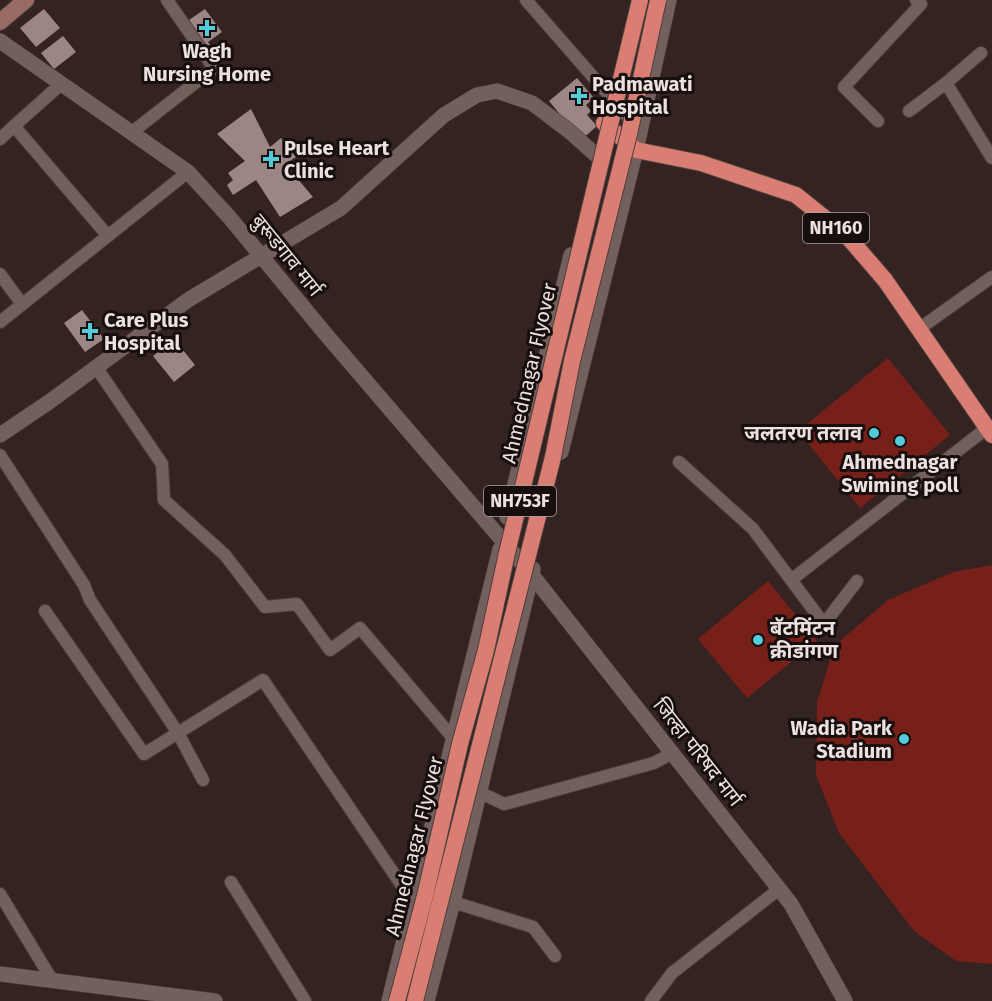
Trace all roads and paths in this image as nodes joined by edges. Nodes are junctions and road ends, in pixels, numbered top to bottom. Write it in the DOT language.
graph roads {
  1 [pos="26,0"];
  2 [pos="166,0"];
  3 [pos="526,0"];
  4 [pos="633,0"];
  5 [pos="640,0"];
  6 [pos="658,0"];
  7 [pos="669,0"];
  8 [pos="916,0"];
  9 [pos="0,22"];
  10 [pos="0,41"];
  11 [pos="981,53"];
  12 [pos="946,83"];
  13 [pos="61,84"];
  14 [pos="611,98"];
  15 [pos="909,111"];
  16 [pos="878,121"];
  17 [pos="604,123"];
  18 [pos="14,126"];
  19 [pos="640,130"];
  20 [pos="131,133"];
  21 [pos="0,139"];
  22 [pos="636,150"];
  23 [pos="596,155"];
  24 [pos="992,158"];
  25 [pos="188,172"];
  26 [pos="108,236"];
  27 [pos="260,255"];
  28 [pos="0,274"];
  29 [pos="992,277"];
  30 [pos="22,304"];
  31 [pos="0,322"];
  32 [pos="919,329"];
  33 [pos="96,367"];
  34 [pos="990,431"];
  35 [pos="0,435"];
  36 [pos="0,454"];
  37 [pos="679,462"];
  38 [pos="502,540"];
  39 [pos="532,575"];
  40 [pos="791,580"];
  41 [pos="857,581"];
  42 [pos="45,612"];
  43 [pos="178,733"];
  44 [pos="453,738"];
  45 [pos="672,753"];
  46 [pos="203,780"];
  47 [pos="479,792"];
  48 [pos="231,882"];
  49 [pos="778,889"];
  50 [pos="0,894"];
  51 [pos="413,902"];
  52 [pos="453,902"];
  53 [pos="555,957"];
  54 [pos="0,974"];
  55 [pos="52,980"];
  56 [pos="215,1001"];
  57 [pos="305,1001"];
  58 [pos="389,1001"];
  59 [pos="397,1001"];
  60 [pos="415,1001"];
  61 [pos="427,1001"];
  62 [pos="651,1001"];
  63 [pos="845,1001"];
  1 -- 9 [label="main road"];
  2 -- 20 [label="street"];
  3 -- 14 [label="street"];
  4 -- 14 [label="street"];
  5 -- 59 [label="highway, Ahmednagar Flyover / NH753F, bridge"];
  6 -- 60 [label="highway, Ahmednagar Flyover / NH753F, bridge"];
  7 -- 19 [label="street"];
  8 -- 16 [label="street"];
  10 -- 13 [label="street, बुरूडगाव मार्ग"];
  11 -- 12 [label="street"];
  12 -- 15 [label="street"];
  12 -- 24 [label="street"];
  13 -- 18 [label="street"];
  13 -- 20 [label="street, बुरूडगाव मार्ग"];
  14 -- 17 [label="street"];
  14 -- 19 [label="street"];
  17 -- 22 [label="highway, NH160"];
  17 -- 23 [label="street"];
  18 -- 21 [label="street"];
  18 -- 26 [label="street"];
  19 -- 22 [label="street"];
  20 -- 25 [label="street, बुरूडगाव मार्ग"];
  22 -- 32 [label="highway, NH160"];
  22 -- 39 [label="street"];
  23 -- 27 [label="street"];
  23 -- 38 [label="street"];
  25 -- 26 [label="street"];
  25 -- 27 [label="street, बुरूडगाव मार्ग"];
  26 -- 30 [label="street"];
  27 -- 33 [label="street"];
  27 -- 38 [label="street, बुरूडगाव मार्ग"];
  28 -- 30 [label="street"];
  29 -- 32 [label="street"];
  30 -- 31 [label="street"];
  32 -- 34 [label="highway, NH160"];
  33 -- 35 [label="street"];
  33 -- 44 [label="street"];
  34 -- 40 [label="street"];
  36 -- 43 [label="street"];
  37 -- 40 [label="street"];
  38 -- 39 [label="street, जिल्हा परिषद मार्ग"];
  38 -- 44 [label="street"];
  39 -- 45 [label="street, जिल्हा परिषद मार्ग"];
  39 -- 47 [label="street"];
  40 -- 41 [label="street"];
  42 -- 43 [label="street"];
  43 -- 46 [label="street"];
  43 -- 51 [label="street"];
  44 -- 51 [label="street"];
  45 -- 47 [label="street"];
  45 -- 49 [label="street, जिल्हा परिषद मार्ग"];
  47 -- 52 [label="street"];
  48 -- 57 [label="street"];
  49 -- 62 [label="street"];
  49 -- 63 [label="street, जिल्हा परिषद मार्ग"];
  50 -- 55 [label="street"];
  51 -- 58 [label="street"];
  52 -- 53 [label="street"];
  52 -- 61 [label="street"];
  54 -- 55 [label="street"];
  55 -- 56 [label="street"];
}
